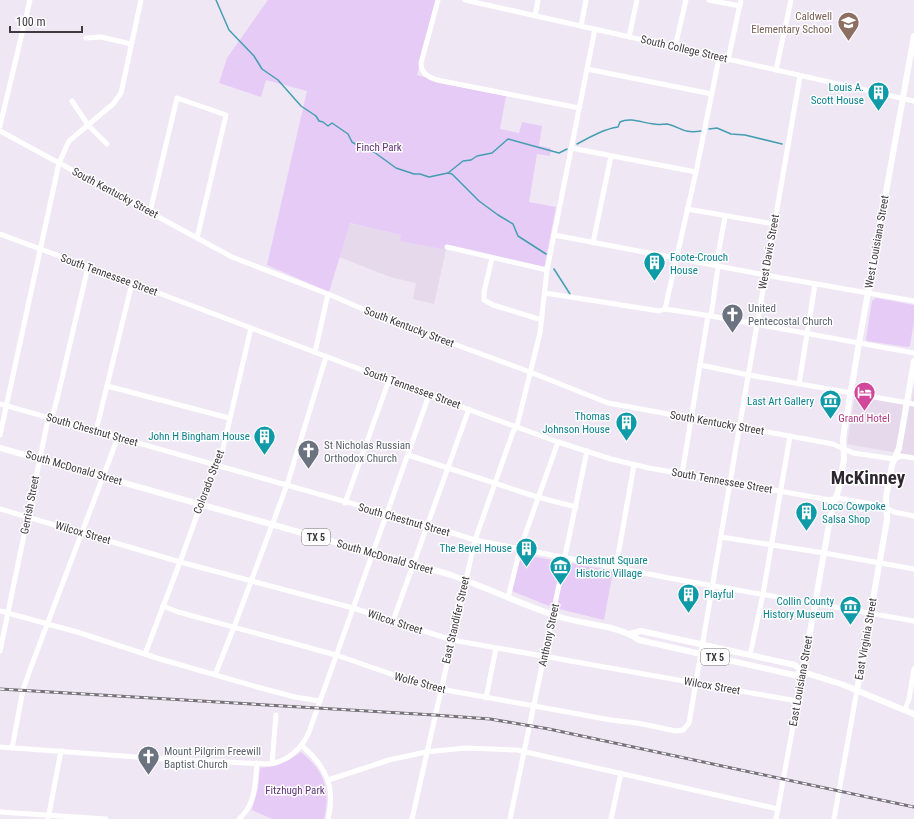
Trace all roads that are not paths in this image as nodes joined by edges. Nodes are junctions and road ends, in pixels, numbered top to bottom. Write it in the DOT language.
graph roads {
  1 [pos="30,0"];
  2 [pos="141,0"];
  3 [pos="438,0"];
  4 [pos="465,0"];
  5 [pos="538,0"];
  6 [pos="586,0"];
  7 [pos="637,0"];
  8 [pos="686,0"];
  9 [pos="709,0"];
  10 [pos="741,0"];
  11 [pos="791,0"];
  12 [pos="489,3"];
  13 [pos="740,6"];
  14 [pos="535,16"];
  15 [pos="581,26"];
  16 [pos="595,29"];
  17 [pos="914,36"];
  18 [pos="629,37"];
  19 [pos="86,38"];
  20 [pos="131,44"];
  21 [pos="675,47"];
  22 [pos="719,58"];
  23 [pos="728,60"];
  24 [pos="587,70"];
  25 [pos="776,70"];
  26 [pos="800,76"];
  27 [pos="712,94"];
  28 [pos="903,98"];
  29 [pos="72,101"];
  30 [pos="914,101"];
  31 [pos="579,108"];
  32 [pos="88,125"];
  33 [pos="0,126"];
  34 [pos="0,131"];
  35 [pos="107,144"];
  36 [pos="571,148"];
  37 [pos="611,156"];
  38 [pos="59,163"];
  39 [pos="696,172"];
  40 [pos="687,209"];
  41 [pos="150,212"];
  42 [pos="725,217"];
  43 [pos="774,224"];
  44 [pos="0,234"];
  45 [pos="554,235"];
  46 [pos="197,238"];
  47 [pos="593,243"];
  48 [pos="447,247"];
  49 [pos="41,250"];
  50 [pos="492,258"];
  51 [pos="676,259"];
  52 [pos="88,267"];
  53 [pos="717,267"];
  54 [pos="547,270"];
  55 [pos="765,275"];
  56 [pos="132,283"];
  57 [pos="815,284"];
  58 [pos="545,293"];
  59 [pos="868,293"];
  60 [pos="328,294"];
  61 [pos="914,301"];
  62 [pos="665,309"];
  63 [pos="709,316"];
  64 [pos="542,320"];
  65 [pos="757,325"];
  66 [pos="250,328"];
  67 [pos="807,334"];
  68 [pos="858,343"];
  69 [pos="315,352"];
  70 [pos="914,353"];
  71 [pos="326,357"];
  72 [pos="914,361"];
  73 [pos="700,365"];
  74 [pos="530,372"];
  75 [pos="749,375"];
  76 [pos="389,380"];
  77 [pos="798,384"];
  78 [pos="107,386"];
  79 [pos="851,394"];
  80 [pos="429,395"];
  81 [pos="907,403"];
  82 [pos="0,404"];
  83 [pos="914,404"];
  84 [pos="7,406"];
  85 [pos="469,409"];
  86 [pos="50,418"];
  87 [pos="229,418"];
  88 [pos="691,419"];
  89 [pos="517,426"];
  90 [pos="740,428"];
  91 [pos="96,431"];
  92 [pos="0,436"];
  93 [pos="790,436"];
  94 [pos="118,437"];
  95 [pos="558,442"];
  96 [pos="0,448"];
  97 [pos="844,450"];
  98 [pos="587,451"];
  99 [pos="408,455"];
  100 [pos="914,458"];
  101 [pos="39,459"];
  102 [pos="894,459"];
  103 [pos="216,465"];
  104 [pos="634,465"];
  105 [pos="447,468"];
  106 [pos="682,474"];
  107 [pos="103,476"];
  108 [pos="495,483"];
  109 [pos="730,484"];
  110 [pos="287,485"];
  111 [pos="780,492"];
  112 [pos="537,497"];
  113 [pos="836,498"];
  114 [pos="345,502"];
  115 [pos="200,504"];
  116 [pos="576,507"];
  117 [pos="886,508"];
  118 [pos="0,509"];
  119 [pos="386,514"];
  120 [pos="914,516"];
  121 [pos="28,517"];
  122 [pos="272,524"];
  123 [pos="427,525"];
  124 [pos="82,532"];
  125 [pos="721,537"];
  126 [pos="474,540"];
  127 [pos="771,545"];
  128 [pos="520,549"];
  129 [pos="372,553"];
  130 [pos="824,553"];
  131 [pos="565,558"];
  132 [pos="180,562"];
  133 [pos="880,563"];
  134 [pos="413,565"];
  135 [pos="616,567"];
  136 [pos="914,570"];
  137 [pos="251,580"];
  138 [pos="465,580"];
  139 [pos="713,585"];
  140 [pos="763,594"];
  141 [pos="508,598"];
  142 [pos="815,603"];
  143 [pos="163,606"];
  144 [pos="353,608"];
  145 [pos="0,611"];
  146 [pos="8,613"];
  147 [pos="871,613"];
  148 [pos="553,615"];
  149 [pos="393,620"];
  150 [pos="914,621"];
  151 [pos="47,623"];
  152 [pos="234,627"];
  153 [pos="630,634"];
  154 [pos="452,640"];
  155 [pos="703,645"];
  156 [pos="496,648"];
  157 [pos="0,652"];
  158 [pos="145,654"];
  159 [pos="701,654"];
  160 [pos="336,655"];
  161 [pos="750,655"];
  162 [pos="544,656"];
  163 [pos="914,669"];
  164 [pos="802,672"];
  165 [pos="215,675"];
  166 [pos="696,683"];
  167 [pos="440,688"];
  168 [pos="857,690"];
  169 [pos="486,698"];
  170 [pos="320,701"];
  171 [pos="797,701"];
  172 [pos="534,706"];
  173 [pos="905,710"];
  174 [pos="914,714"];
  175 [pos="276,715"];
  176 [pos="683,730"];
  177 [pos="301,745"];
  178 [pos="0,747"];
  179 [pos="12,748"];
  180 [pos="61,751"];
  181 [pos="524,751"];
  182 [pos="426,752"];
  183 [pos="257,763"];
  184 [pos="272,763"];
  185 [pos="621,773"];
  186 [pos="328,780"];
  187 [pos="778,808"];
  188 [pos="0,812"];
  189 [pos="48,817"];
  190 [pos="106,819"];
  191 [pos="239,819"];
  192 [pos="328,819"];
  193 [pos="412,819"];
  194 [pos="510,819"];
  195 [pos="611,819"];
  196 [pos="776,819"];
  197 [pos="834,819"];
  1 -- 33 [label="street"];
  2 -- 20 [label="street"];
  3 -- 31 [label="street"];
  4 -- 12 [label="street, South College Street"];
  5 -- 14 [label="street"];
  6 -- 15 [label="street"];
  7 -- 18 [label="street"];
  8 -- 21 [label="street"];
  9 -- 13 [label="street"];
  10 -- 13 [label="street"];
  11 -- 25 [label="street"];
  12 -- 14 [label="street, South College Street"];
  13 -- 23 [label="street"];
  14 -- 15 [label="street, South College Street"];
  15 -- 16 [label="street, South College Street"];
  16 -- 18 [label="street, South College Street"];
  16 -- 24 [label="street, East Standifer Street"];
  17 -- 28 [label="main road, West Louisiana Street"];
  18 -- 21 [label="street, South College Street"];
  19 -- 20 [label="street"];
  20 -- 32 [label="street"];
  21 -- 22 [label="street, South College Street"];
  22 -- 23 [label="street, South College Street"];
  22 -- 27 [label="street"];
  23 -- 25 [label="street, South College Street"];
  24 -- 27 [label="street"];
  24 -- 31 [label="street, East Standifer Street"];
  25 -- 26 [label="street, South College Street"];
  26 -- 28 [label="street, South College Street"];
  26 -- 43 [label="street, West Davis Street"];
  27 -- 39 [label="street"];
  28 -- 30 [label="street, South College Street"];
  28 -- 59 [label="main road, West Louisiana Street"];
  29 -- 32 [label="street"];
  31 -- 36 [label="street, East Standifer Street"];
  32 -- 35 [label="street"];
  32 -- 38 [label="street"];
  34 -- 38 [label="street, South Kentucky Street"];
  36 -- 37 [label="street"];
  36 -- 45 [label="street, East Standifer Street"];
  37 -- 39 [label="street"];
  37 -- 47 [label="street"];
  38 -- 41 [label="street, South Kentucky Street"];
  38 -- 49 [label="street"];
  39 -- 40 [label="street"];
  40 -- 42 [label="street"];
  40 -- 51 [label="street"];
  41 -- 46 [label="street, South Kentucky Street"];
  41 -- 46 [label="street"];
  42 -- 43 [label="street"];
  42 -- 53 [label="street"];
  43 -- 55 [label="street, West Davis Street"];
  44 -- 49 [label="street, South Tennessee Street"];
  45 -- 47 [label="street"];
  45 -- 54 [label="street, East Standifer Street"];
  46 -- 60 [label="street, South Kentucky Street"];
  47 -- 51 [label="street"];
  48 -- 50 [label="street"];
  49 -- 52 [label="street, South Tennessee Street"];
  49 -- 84 [label="street"];
  50 -- 54 [label="street"];
  50 -- 64 [label="street"];
  51 -- 53 [label="street"];
  51 -- 62 [label="street"];
  52 -- 56 [label="street, South Tennessee Street"];
  52 -- 86 [label="street, Gerrish Street"];
  53 -- 55 [label="street"];
  53 -- 63 [label="street"];
  54 -- 58 [label="street, East Standifer Street"];
  55 -- 57 [label="street"];
  55 -- 65 [label="street, West Davis Street"];
  56 -- 66 [label="street, South Tennessee Street"];
  56 -- 78 [label="street"];
  57 -- 59 [label="street"];
  57 -- 67 [label="street"];
  58 -- 62 [label="street"];
  58 -- 64 [label="street, East Standifer Street"];
  59 -- 61 [label="street"];
  59 -- 68 [label="main road, West Louisiana Street"];
  60 -- 69 [label="street"];
  60 -- 74 [label="street, South Kentucky Street"];
  62 -- 63 [label="street"];
  63 -- 65 [label="street"];
  63 -- 73 [label="street"];
  64 -- 74 [label="street, East Standifer Street"];
  65 -- 67 [label="street"];
  65 -- 75 [label="street, West Davis Street"];
  66 -- 69 [label="street, South Tennessee Street"];
  66 -- 87 [label="street, Colorado Street"];
  67 -- 68 [label="street"];
  67 -- 77 [label="street"];
  68 -- 70 [label="street"];
  68 -- 79 [label="main road, West Louisiana Street"];
  69 -- 71 [label="street, South Tennessee Street"];
  71 -- 76 [label="street, South Tennessee Street"];
  71 -- 110 [label="street"];
  72 -- 81 [label="main road, East Virginia Street"];
  73 -- 75 [label="street"];
  73 -- 88 [label="street"];
  74 -- 88 [label="street, South Kentucky Street"];
  74 -- 89 [label="street, East Standifer Street"];
  75 -- 77 [label="street"];
  75 -- 90 [label="street, West Davis Street"];
  76 -- 80 [label="street, South Tennessee Street"];
  76 -- 114 [label="street"];
  77 -- 79 [label="street"];
  78 -- 87 [label="street"];
  78 -- 91 [label="street"];
  79 -- 81 [label="street"];
  79 -- 97 [label="main road, West Louisiana Street"];
  80 -- 85 [label="street, South Tennessee Street"];
  80 -- 99 [label="street"];
  81 -- 83 [label="street"];
  81 -- 102 [label="main road, East Virginia Street"];
  82 -- 84 [label="street, South Chestnut Street"];
  84 -- 86 [label="street, South Chestnut Street"];
  84 -- 92 [label="street"];
  85 -- 89 [label="street, South Tennessee Street"];
  85 -- 105 [label="street"];
  86 -- 91 [label="street, South Chestnut Street"];
  86 -- 101 [label="street, Gerrish Street"];
  87 -- 103 [label="street, Colorado Street"];
  88 -- 90 [label="street, South Kentucky Street"];
  88 -- 106 [label="street"];
  89 -- 95 [label="street, South Tennessee Street"];
  89 -- 108 [label="street, East Standifer Street"];
  90 -- 93 [label="street, South Kentucky Street"];
  90 -- 109 [label="street, West Davis Street"];
  91 -- 94 [label="street, South Chestnut Street"];
  93 -- 97 [label="street, South Kentucky Street"];
  93 -- 111 [label="street"];
  94 -- 103 [label="street, South Chestnut Street"];
  94 -- 107 [label="street"];
  95 -- 98 [label="street, South Tennessee Street"];
  95 -- 112 [label="street"];
  96 -- 101 [label="main road, South McDonald Street / TX 5"];
  97 -- 102 [label="street, South Kentucky Street"];
  97 -- 113 [label="main road, East Louisiana Street"];
  98 -- 104 [label="street, South Tennessee Street"];
  98 -- 116 [label="street, Anthony Street"];
  99 -- 105 [label="street"];
  99 -- 119 [label="street"];
  100 -- 102 [label="street, South Kentucky Street"];
  101 -- 107 [label="main road, South McDonald Street / TX 5"];
  101 -- 121 [label="street, Gerrish Street"];
  102 -- 117 [label="main road, East Virginia Street"];
  103 -- 110 [label="street, South Chestnut Street"];
  103 -- 115 [label="street, Colorado Street"];
  104 -- 106 [label="street, South Tennessee Street"];
  104 -- 135 [label="street"];
  105 -- 108 [label="street"];
  105 -- 123 [label="street"];
  106 -- 109 [label="street, South Tennessee Street"];
  107 -- 115 [label="main road, South McDonald Street / TX 5"];
  107 -- 124 [label="street"];
  108 -- 112 [label="street"];
  108 -- 126 [label="street, East Standifer Street"];
  109 -- 111 [label="street, South Tennessee Street"];
  109 -- 125 [label="street, West Davis Street"];
  110 -- 114 [label="street, South Chestnut Street"];
  110 -- 122 [label="street"];
  111 -- 113 [label="street, South Tennessee Street"];
  111 -- 127 [label="street"];
  112 -- 116 [label="street"];
  112 -- 128 [label="street"];
  113 -- 117 [label="street, South Tennessee Street"];
  113 -- 130 [label="main road, East Louisiana Street"];
  114 -- 119 [label="street, South Chestnut Street"];
  115 -- 122 [label="main road, South McDonald Street / TX 5"];
  115 -- 132 [label="street, Colorado Street"];
  116 -- 131 [label="street, Anthony Street"];
  117 -- 120 [label="street, South Tennessee Street"];
  117 -- 133 [label="main road, East Virginia Street"];
  118 -- 121 [label="street, Wilcox Street"];
  119 -- 123 [label="street, South Chestnut Street"];
  119 -- 129 [label="street"];
  121 -- 124 [label="street, Wilcox Street"];
  121 -- 146 [label="street, Gerrish Street"];
  122 -- 129 [label="main road, South McDonald Street / TX 5"];
  122 -- 137 [label="street"];
  123 -- 126 [label="street, South Chestnut Street"];
  123 -- 134 [label="street"];
  124 -- 132 [label="street, Wilcox Street"];
  124 -- 151 [label="street"];
  125 -- 127 [label="street"];
  125 -- 139 [label="street, West Davis Street"];
  126 -- 128 [label="street, South Chestnut Street"];
  126 -- 138 [label="street, East Standifer Street"];
  127 -- 130 [label="street"];
  127 -- 140 [label="street"];
  128 -- 131 [label="street, South Chestnut Street"];
  128 -- 141 [label="street"];
  129 -- 134 [label="main road, South McDonald Street / TX 5"];
  129 -- 144 [label="street"];
  130 -- 133 [label="street"];
  130 -- 142 [label="main road, East Louisiana Street"];
  131 -- 135 [label="street, South Chestnut Street"];
  131 -- 148 [label="street, Anthony Street"];
  132 -- 137 [label="street, Wilcox Street"];
  132 -- 143 [label="street, Colorado Street"];
  133 -- 136 [label="street"];
  133 -- 147 [label="main road, East Virginia Street"];
  134 -- 138 [label="main road, South McDonald Street / TX 5"];
  134 -- 149 [label="street"];
  135 -- 139 [label="street, South Chestnut Street"];
  137 -- 144 [label="street, Wilcox Street"];
  137 -- 152 [label="street"];
  138 -- 141 [label="main road, South McDonald Street / TX 5"];
  138 -- 154 [label="street, East Standifer Street"];
  139 -- 140 [label="street, South Chestnut Street"];
  139 -- 155 [label="street, West Davis Street"];
  140 -- 142 [label="street, South Chestnut Street"];
  140 -- 161 [label="street"];
  141 -- 148 [label="main road, South McDonald Street / TX 5"];
  142 -- 147 [label="street, South Chestnut Street"];
  142 -- 164 [label="main road, East Louisiana Street"];
  143 -- 152 [label="street, Wolfe Street"];
  143 -- 158 [label="street, Colorado Street"];
  144 -- 149 [label="street, Wilcox Street"];
  144 -- 160 [label="street"];
  145 -- 146 [label="street"];
  146 -- 151 [label="street"];
  146 -- 157 [label="street, Gerrish Street"];
  147 -- 150 [label="street, South Chestnut Street"];
  147 -- 168 [label="main road, East Virginia Street"];
  148 -- 153 [label="main road, South McDonald Street / TX 5"];
  148 -- 162 [label="street, Anthony Street"];
  149 -- 154 [label="street, Wilcox Street"];
  151 -- 158 [label="street"];
  151 -- 179 [label="street"];
  152 -- 160 [label="street, Wolfe Street"];
  152 -- 165 [label="street"];
  153 -- 155 [label="main road, South McDonald Street / TX 5"];
  153 -- 159 [label="main road, South McDonald Street / TX 5"];
  154 -- 156 [label="street, Wilcox Street"];
  154 -- 167 [label="street, East Standifer Street"];
  155 -- 159 [label="street, West Davis Street"];
  155 -- 161 [label="main road, South McDonald Street / TX 5"];
  156 -- 162 [label="street, Wilcox Street"];
  156 -- 169 [label="street"];
  158 -- 165 [label="street"];
  159 -- 164 [label="main road, South McDonald Street / TX 5"];
  159 -- 166 [label="street, West Davis Street"];
  160 -- 167 [label="street, Wolfe Street"];
  160 -- 170 [label="street"];
  161 -- 164 [label="main road, South McDonald Street / TX 5"];
  162 -- 166 [label="street, Wilcox Street"];
  162 -- 172 [label="street, Anthony Street"];
  163 -- 173 [label="street"];
  164 -- 168 [label="main road, TX 5"];
  164 -- 171 [label="street, East Louisiana Street"];
  165 -- 170 [label="street"];
  166 -- 171 [label="street, Wilcox Street"];
  166 -- 176 [label="street, West Davis Street"];
  167 -- 169 [label="street, Wolfe Street"];
  167 -- 182 [label="street, East Standifer Street"];
  168 -- 173 [label="main road, TX 5"];
  168 -- 197 [label="street, East Virginia Street"];
  169 -- 172 [label="street, Wolfe Street"];
  170 -- 177 [label="street"];
  171 -- 187 [label="street, East Louisiana Street"];
  172 -- 176 [label="street, Wolfe Street"];
  172 -- 181 [label="street, Anthony Street"];
  173 -- 174 [label="main road, TX 5"];
  175 -- 184 [label="street"];
  177 -- 184 [label="street"];
  177 -- 186 [label="street"];
  178 -- 179 [label="street"];
  179 -- 180 [label="street"];
  180 -- 183 [label="street"];
  180 -- 189 [label="street"];
  181 -- 182 [label="street"];
  181 -- 185 [label="street"];
  181 -- 194 [label="street, Anthony Street"];
  182 -- 186 [label="street"];
  182 -- 193 [label="street, East Standifer Street"];
  183 -- 184 [label="street"];
  183 -- 191 [label="street"];
  185 -- 187 [label="street"];
  185 -- 195 [label="street"];
  186 -- 192 [label="street"];
  187 -- 196 [label="street, East Louisiana Street"];
  188 -- 189 [label="street"];
  189 -- 190 [label="street"];
}
